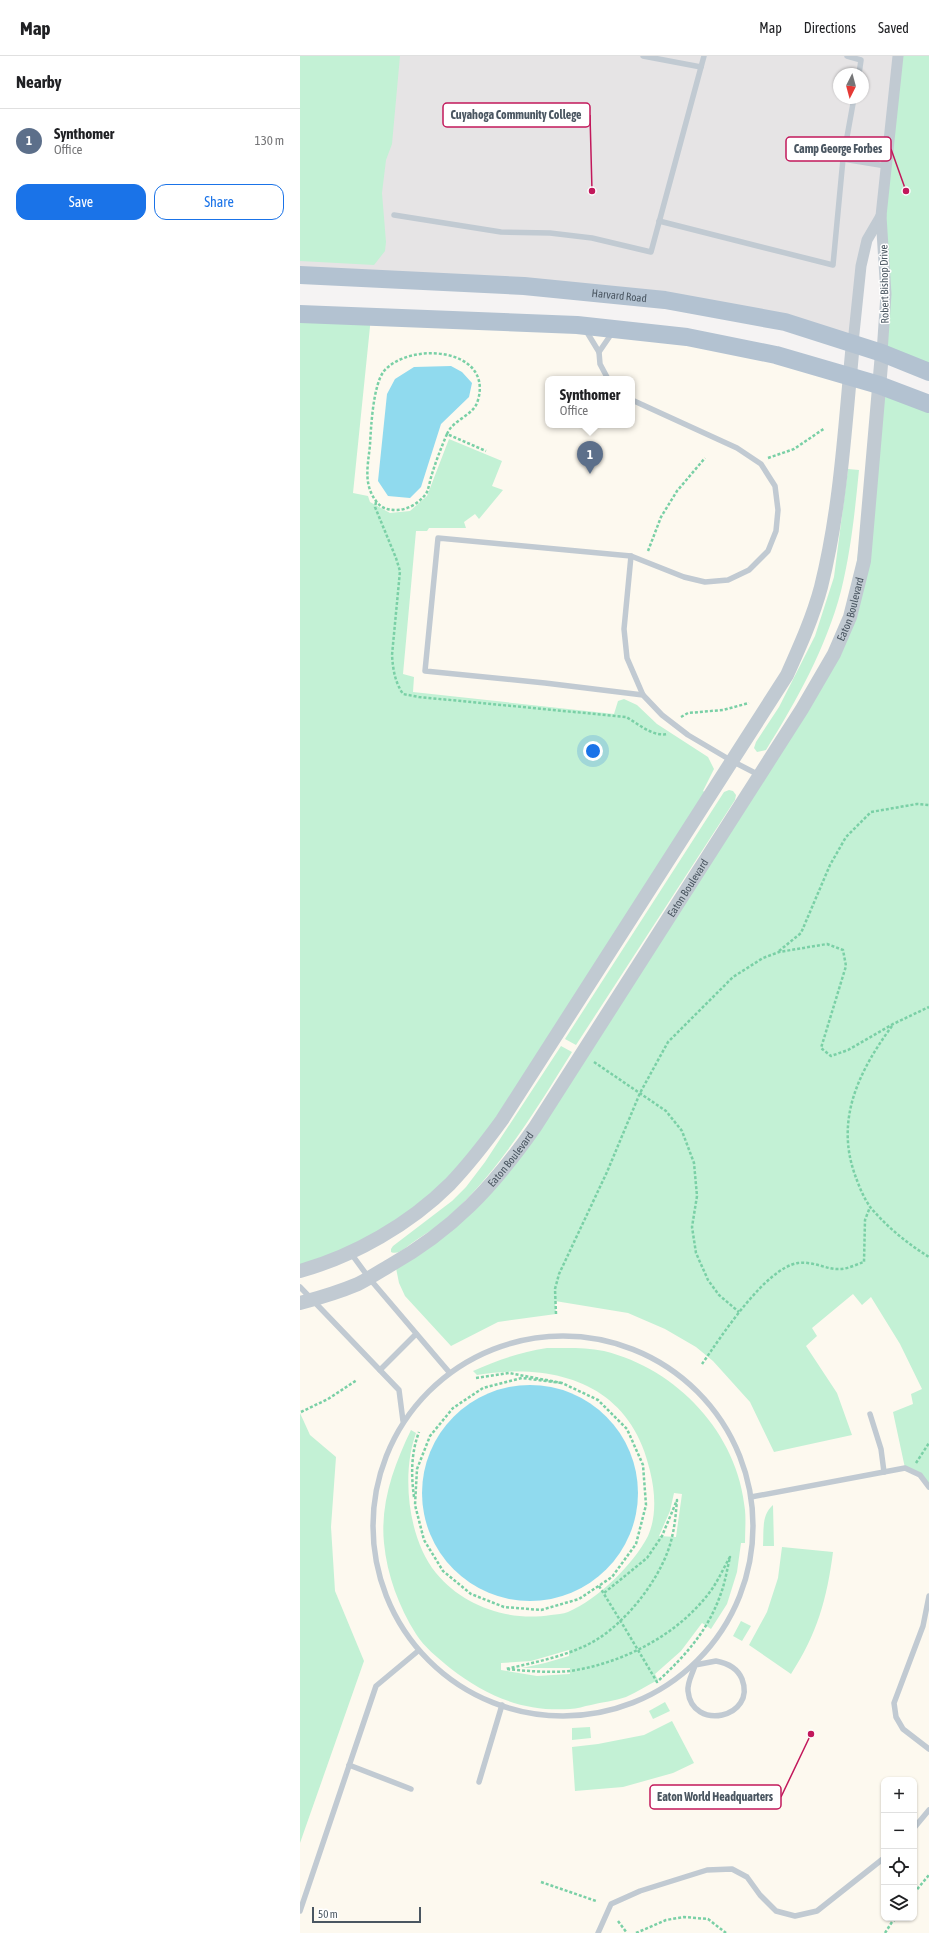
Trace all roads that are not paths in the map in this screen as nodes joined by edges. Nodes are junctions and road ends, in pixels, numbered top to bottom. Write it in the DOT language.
graph roads {
  1 [pos="643,56"];
  2 [pos="704,56"];
  3 [pos="847,56"];
  4 [pos="898,56"];
  5 [pos="701,67"];
  6 [pos="860,68"];
  7 [pos="853,104"];
  8 [pos="843,160"];
  9 [pos="886,166"];
  10 [pos="394,215"];
  11 [pos="881,216"];
  12 [pos="659,221"];
  13 [pos="300,275"];
  14 [pos="300,314"];
  15 [pos="584,326"];
  16 [pos="614,330"];
  17 [pos="852,343"];
  18 [pos="599,352"];
  19 [pos="882,352"];
  20 [pos="929,372"];
  21 [pos="606,376"];
  22 [pos="849,376"];
  23 [pos="879,385"];
  24 [pos="635,401"];
  25 [pos="929,404"];
  26 [pos="631,556"];
  27 [pos="642,695"];
  28 [pos="732,761"];
  29 [pos="760,775"];
  30 [pos="350,1252"];
  31 [pos="300,1271"];
  32 [pos="369,1278"];
  33 [pos="300,1287"];
  34 [pos="306,1301"];
  35 [pos="416,1334"];
  36 [pos="380,1370"];
  37 [pos="449,1372"];
  38 [pos="870,1414"];
  39 [pos="403,1421"];
  40 [pos="884,1472"];
  41 [pos="929,1487"];
  42 [pos="751,1497"];
  43 [pos="929,1596"];
  44 [pos="418,1651"];
  45 [pos="695,1665"];
  46 [pos="502,1705"];
  47 [pos="929,1749"];
  48 [pos="349,1765"];
  49 [pos="479,1782"];
  50 [pos="411,1788"];
  51 [pos="929,1810"];
  52 [pos="917,1824"];
  53 [pos="881,1860"];
  54 [pos="300,1911"];
  55 [pos="598,1933"];
  1 -- 5 [label="lane"];
  2 -- 5 [label="lane"];
  3 -- 6 [label="lane"];
  4 -- 9 [label="street, Robert Bishop Drive"];
  5 -- 12 [label="lane"];
  7 -- 8 [label="lane"];
  8 -- 9 [label="lane"];
  8 -- 12 [label="lane"];
  9 -- 11 [label="street, Robert Bishop Drive"];
  10 -- 12 [label="lane"];
  11 -- 17 [label="street, Robert Bishop Drive"];
  11 -- 19 [label="street, Robert Bishop Drive"];
  13 -- 17 [label="main road, Harvard Road"];
  14 -- 15 [label="main road"];
  15 -- 16 [label="main road"];
  15 -- 18 [label="lane"];
  16 -- 18 [label="lane"];
  16 -- 22 [label="main road"];
  17 -- 19 [label="main road, Harvard Road"];
  17 -- 22 [label="street"];
  18 -- 21 [label="lane"];
  19 -- 20 [label="main road, Harvard Road"];
  19 -- 23 [label="street, Eaton Boulevard"];
  22 -- 23 [label="main road"];
  22 -- 28 [label="street"];
  23 -- 25 [label="main road"];
  23 -- 29 [label="street, Eaton Boulevard"];
  24 -- 26 [label="lane"];
  26 -- 27 [label="lane"];
  26 -- 27 [label="lane"];
  27 -- 28 [label="lane"];
  28 -- 29 [label="lane"];
  28 -- 30 [label="street"];
  29 -- 32 [label="street, Eaton Boulevard"];
  30 -- 31 [label="street"];
  30 -- 32 [label="lane"];
  32 -- 34 [label="street, Eaton Boulevard"];
  32 -- 35 [label="lane"];
  33 -- 34 [label="lane"];
  34 -- 36 [label="lane"];
  35 -- 36 [label="lane"];
  35 -- 37 [label="lane"];
  36 -- 39 [label="lane"];
  37 -- 39 [label="lane"];
  37 -- 42 [label="lane"];
  38 -- 40 [label="lane"];
  39 -- 44 [label="lane"];
  40 -- 41 [label="lane"];
  40 -- 42 [label="lane"];
  42 -- 45 [label="lane"];
  43 -- 47 [label="lane"];
  44 -- 46 [label="lane"];
  44 -- 48 [label="lane"];
  45 -- 45 [label="lane"];
  45 -- 46 [label="lane"];
  46 -- 49 [label="lane"];
  48 -- 50 [label="lane"];
  48 -- 54 [label="lane"];
  51 -- 52 [label="lane"];
  53 -- 55 [label="lane"];
}
